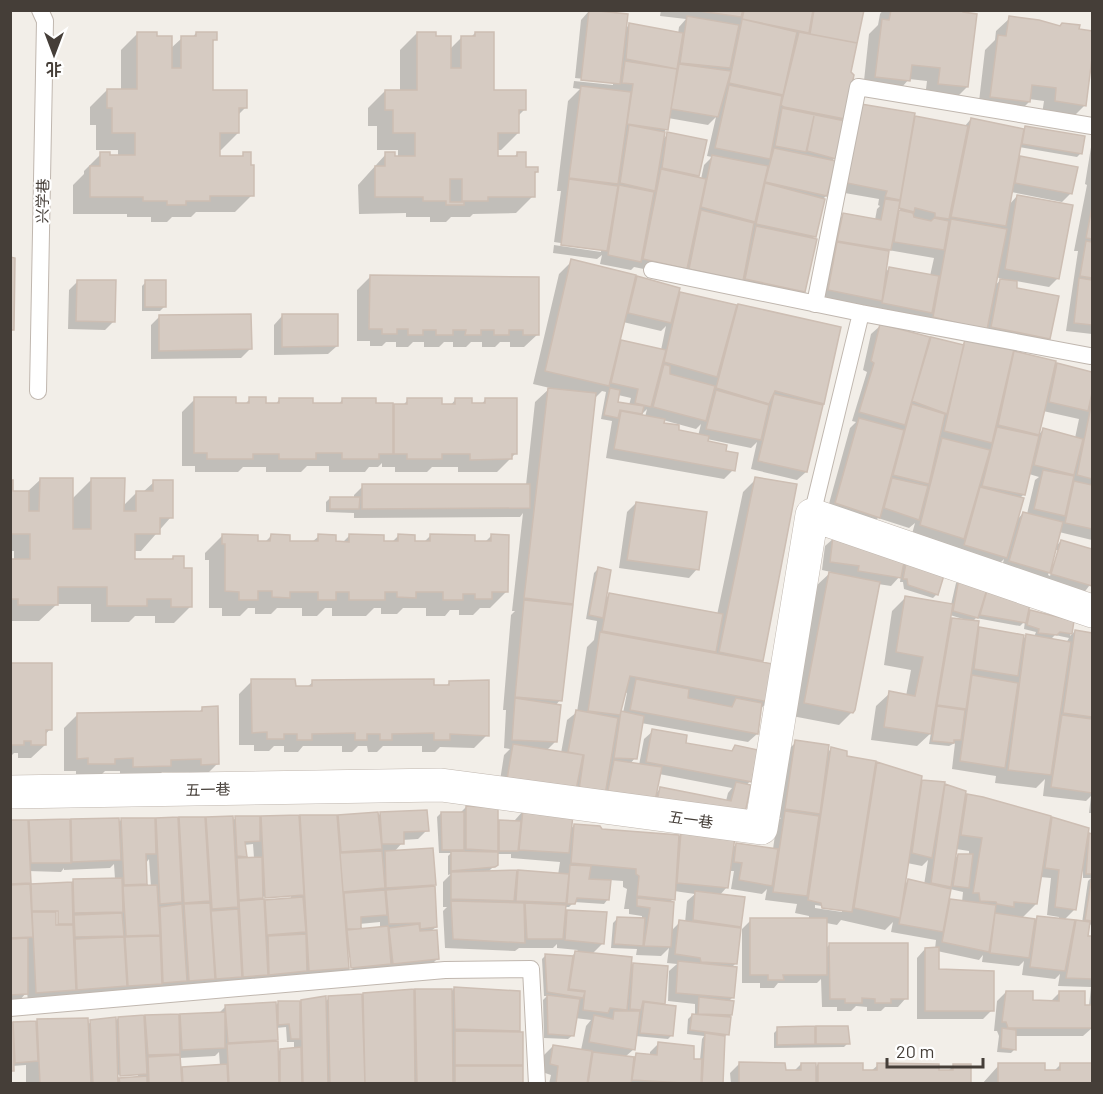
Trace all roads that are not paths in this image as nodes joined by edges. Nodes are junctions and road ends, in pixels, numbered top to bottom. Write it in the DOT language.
graph roads {
  1 [pos="40,10"];
  2 [pos="1092,126"];
  3 [pos="652,270"];
  4 [pos="815,304"];
  5 [pos="861,313"];
  6 [pos="1090,356"];
  7 [pos="38,392"];
  8 [pos="812,515"];
  9 [pos="1092,612"];
  10 [pos="10,792"];
  11 [pos="10,1008"];
  12 [pos="537,1083"];
  1 -- 7 [label="lane, 兴学巷"];
  2 -- 4 [label="lane"];
  3 -- 4 [label="lane"];
  4 -- 5 [label="lane"];
  5 -- 6 [label="lane"];
  5 -- 8 [label="lane"];
  8 -- 9 [label="street"];
  8 -- 10 [label="street, 五一巷"];
  11 -- 12 [label="lane"];
}
